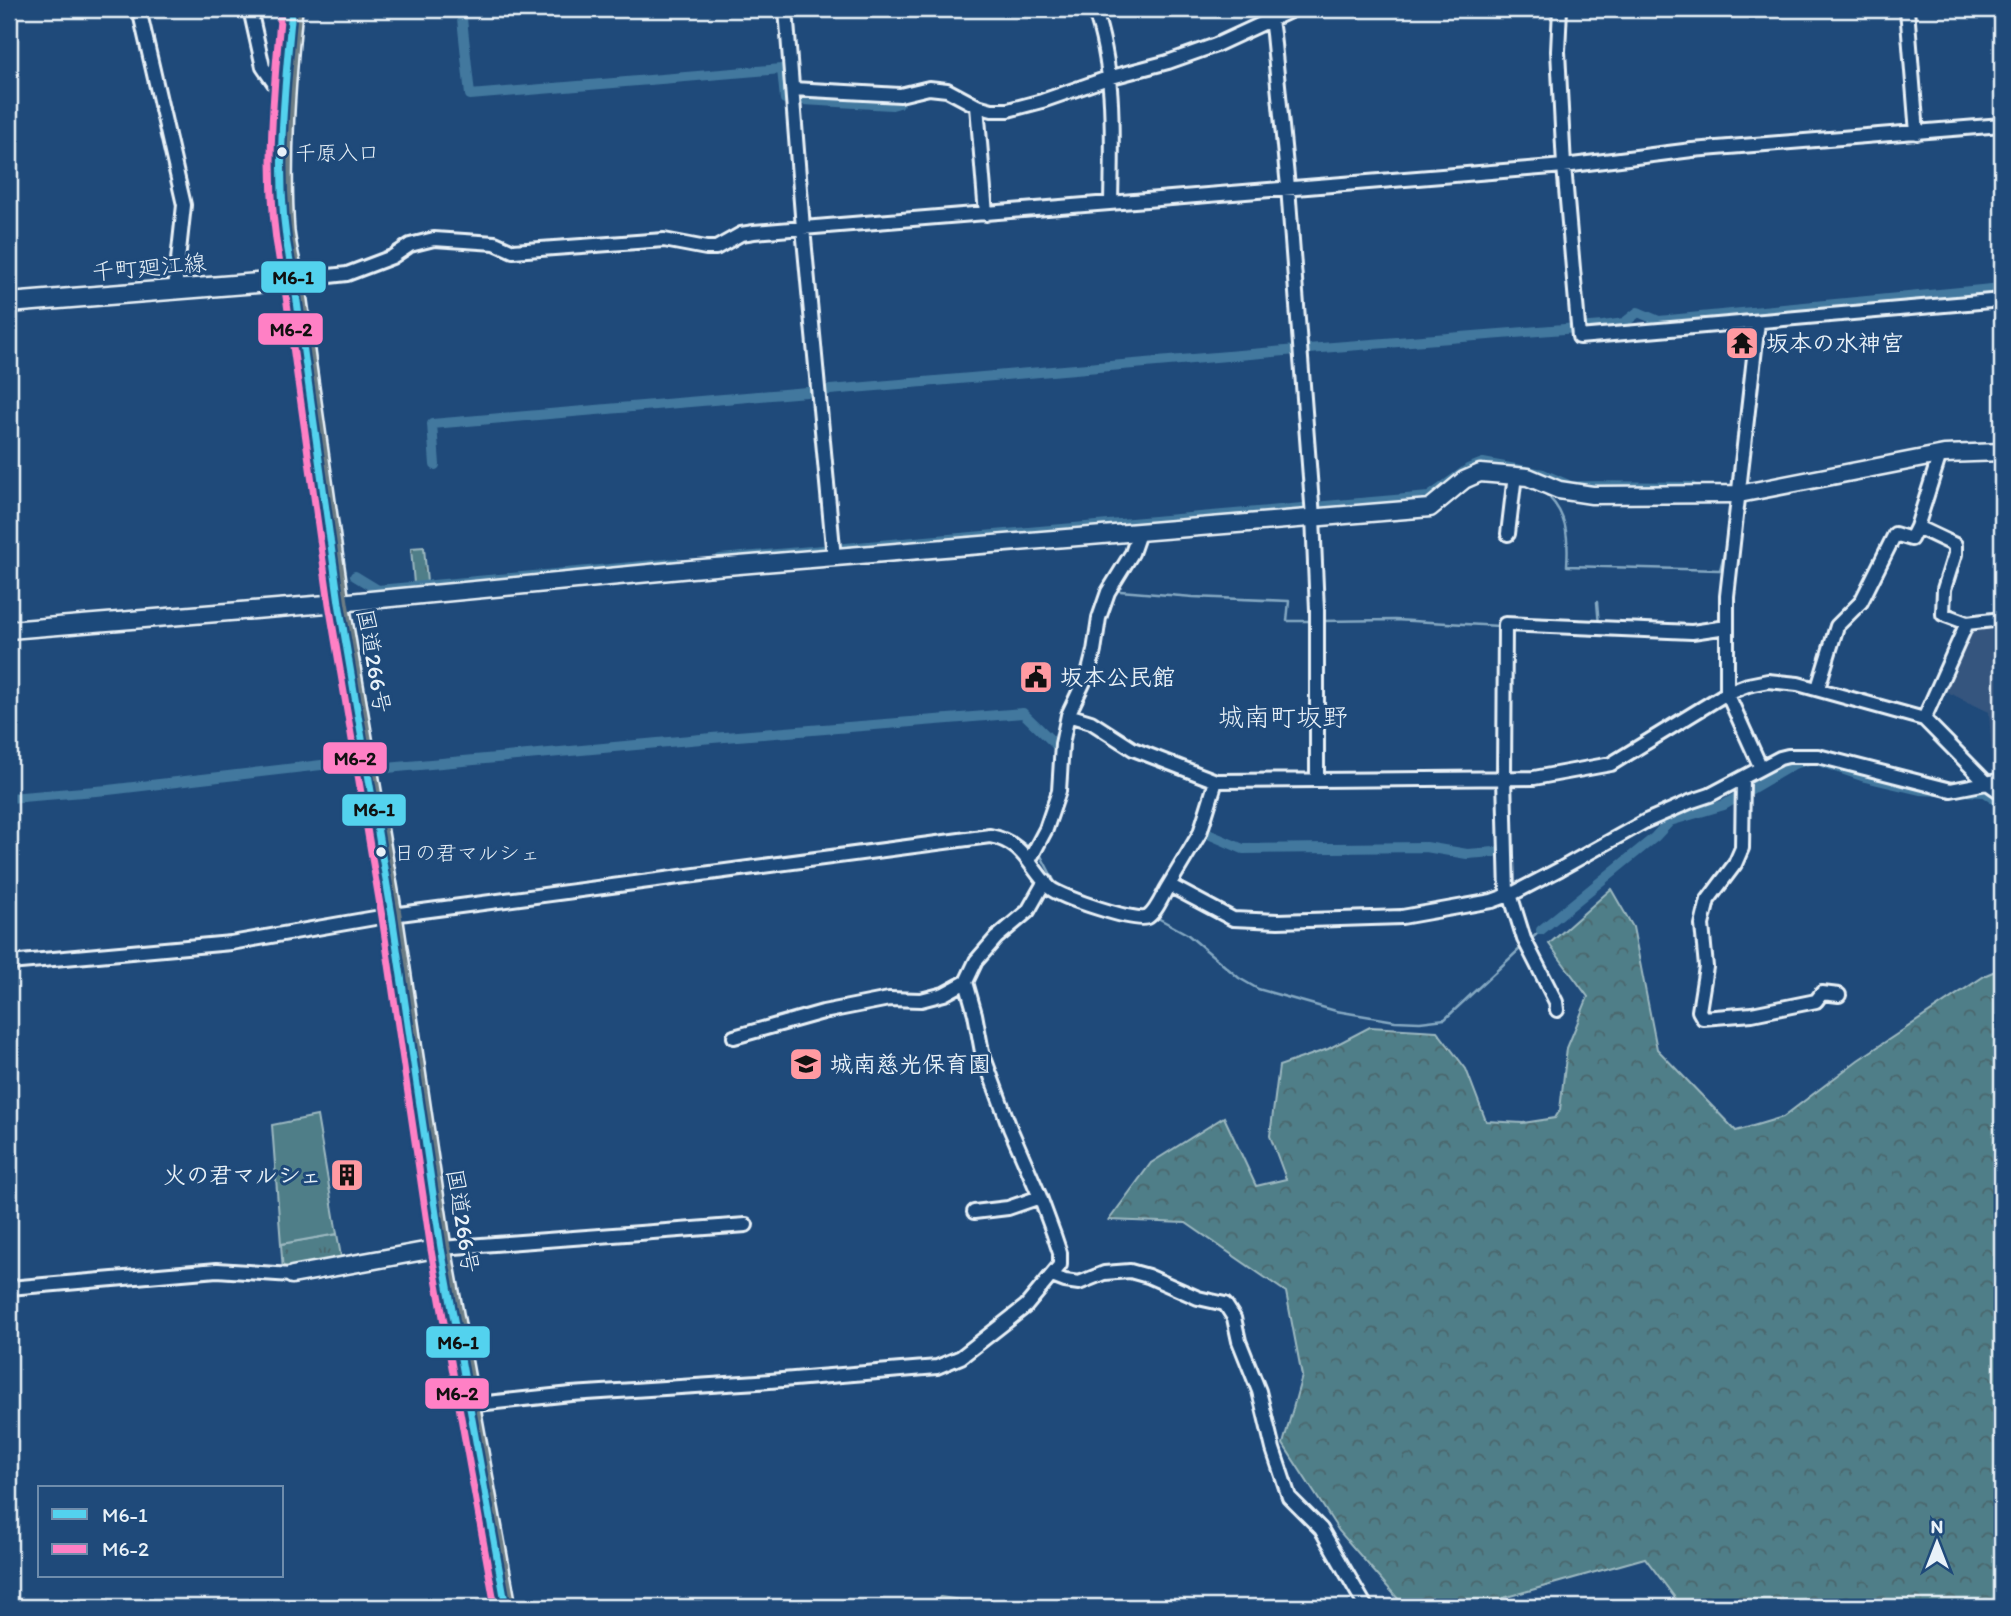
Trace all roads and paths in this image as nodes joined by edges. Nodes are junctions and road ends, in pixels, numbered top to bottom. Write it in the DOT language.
graph roads {
  1 [pos="139,9"];
  2 [pos="250,9"];
  3 [pos="292,9"];
  4 [pos="786,9"];
  5 [pos="1094,9"];
  6 [pos="1294,9"];
  7 [pos="1560,9"];
  8 [pos="1907,9"];
  9 [pos="1268,14"];
  10 [pos="1108,78"];
  11 [pos="793,89"];
  12 [pos="285,99"];
  13 [pos="977,106"];
  14 [pos="2002,125"];
  15 [pos="1917,133"];
  16 [pos="1564,166"];
  17 [pos="1288,187"];
  18 [pos="1111,203"];
  19 [pos="986,214"];
  20 [pos="803,228"];
  21 [pos="294,280"];
  22 [pos="175,288"];
  23 [pos="2002,300"];
  24 [pos="9,303"];
  25 [pos="1758,322"];
  26 [pos="2002,452"];
  27 [pos="1940,454"];
  28 [pos="1515,475"];
  29 [pos="1740,495"];
  30 [pos="1313,517"];
  31 [pos="1917,527"];
  32 [pos="1139,533"];
  33 [pos="1508,534"];
  34 [pos="834,558"];
  35 [pos="339,603"];
  36 [pos="2002,619"];
  37 [pos="1967,623"];
  38 [pos="1727,628"];
  39 [pos="9,630"];
  40 [pos="1818,688"];
  41 [pos="1727,694"];
  42 [pos="1068,716"];
  43 [pos="1924,719"];
  44 [pos="1761,768"];
  45 [pos="1504,778"];
  46 [pos="1743,778"];
  47 [pos="1317,779"];
  48 [pos="2002,780"];
  49 [pos="1216,781"];
  50 [pos="1986,782"];
  51 [pos="2002,793"];
  52 [pos="1029,861"];
  53 [pos="1045,881"];
  54 [pos="1169,885"];
  55 [pos="1509,894"];
  56 [pos="392,915"];
  57 [pos="9,963"];
  58 [pos="966,982"];
  59 [pos="1839,995"];
  60 [pos="1557,1010"];
  61 [pos="734,1037"];
  62 [pos="1040,1197"];
  63 [pos="974,1212"];
  64 [pos="746,1225"];
  65 [pos="441,1248"];
  66 [pos="292,1275"];
  67 [pos="1052,1276"];
  68 [pos="9,1288"];
  69 [pos="468,1405"];
  70 [pos="506,1607"];
  71 [pos="1366,1607"];
  1 -- 22 [label="street"];
  2 -- 12 [label="street"];
  3 -- 12 [label="highway, 国道266号"];
  4 -- 11 [label="street"];
  5 -- 10 [label="street"];
  6 -- 9 [label="street"];
  7 -- 16 [label="street"];
  8 -- 15 [label="street"];
  9 -- 10 [label="street"];
  9 -- 17 [label="street"];
  10 -- 13 [label="street"];
  10 -- 18 [label="street"];
  11 -- 13 [label="street"];
  11 -- 20 [label="street"];
  12 -- 21 [label="highway, 国道266号"];
  13 -- 19 [label="street"];
  14 -- 15 [label="street"];
  15 -- 16 [label="street"];
  16 -- 17 [label="street"];
  16 -- 25 [label="street"];
  17 -- 18 [label="street"];
  17 -- 30 [label="street"];
  18 -- 19 [label="street"];
  19 -- 20 [label="street"];
  20 -- 21 [label="street"];
  20 -- 34 [label="street"];
  21 -- 22 [label="main road, 千町廻江線"];
  21 -- 35 [label="highway, 国道266号"];
  22 -- 24 [label="main road, 千町廻江線"];
  23 -- 25 [label="street"];
  25 -- 29 [label="street"];
  26 -- 27 [label="street"];
  27 -- 29 [label="street"];
  27 -- 31 [label="street"];
  28 -- 29 [label="street"];
  28 -- 30 [label="street"];
  28 -- 33 [label="street"];
  29 -- 38 [label="street"];
  30 -- 32 [label="street"];
  30 -- 47 [label="street"];
  31 -- 37 [label="street"];
  31 -- 40 [label="street"];
  32 -- 34 [label="street"];
  32 -- 42 [label="street"];
  34 -- 35 [label="street"];
  35 -- 39 [label="street"];
  35 -- 56 [label="highway, 国道266号"];
  36 -- 37 [label="street"];
  37 -- 43 [label="street"];
  38 -- 41 [label="street"];
  38 -- 45 [label="street"];
  40 -- 41 [label="street"];
  40 -- 43 [label="street"];
  41 -- 44 [label="street"];
  41 -- 45 [label="street"];
  42 -- 49 [label="street"];
  42 -- 52 [label="street"];
  43 -- 50 [label="street"];
  44 -- 46 [label="street"];
  44 -- 50 [label="street"];
  45 -- 47 [label="street"];
  45 -- 55 [label="street"];
  46 -- 55 [label="street"];
  46 -- 59 [label="street"];
  47 -- 49 [label="street"];
  48 -- 50 [label="street"];
  49 -- 54 [label="street"];
  50 -- 51 [label="street"];
  52 -- 53 [label="street"];
  52 -- 56 [label="street"];
  53 -- 54 [label="street"];
  53 -- 58 [label="street"];
  54 -- 55 [label="street"];
  55 -- 60 [label="street"];
  56 -- 57 [label="street"];
  56 -- 65 [label="highway, 国道266号"];
  58 -- 61 [label="street"];
  58 -- 62 [label="street"];
  62 -- 63 [label="street"];
  62 -- 67 [label="street"];
  64 -- 65 [label="street"];
  65 -- 66 [label="street"];
  65 -- 69 [label="highway, 国道266号"];
  66 -- 68 [label="street"];
  67 -- 69 [label="street"];
  67 -- 71 [label="street"];
  69 -- 70 [label="highway, 国道266号"];
}
